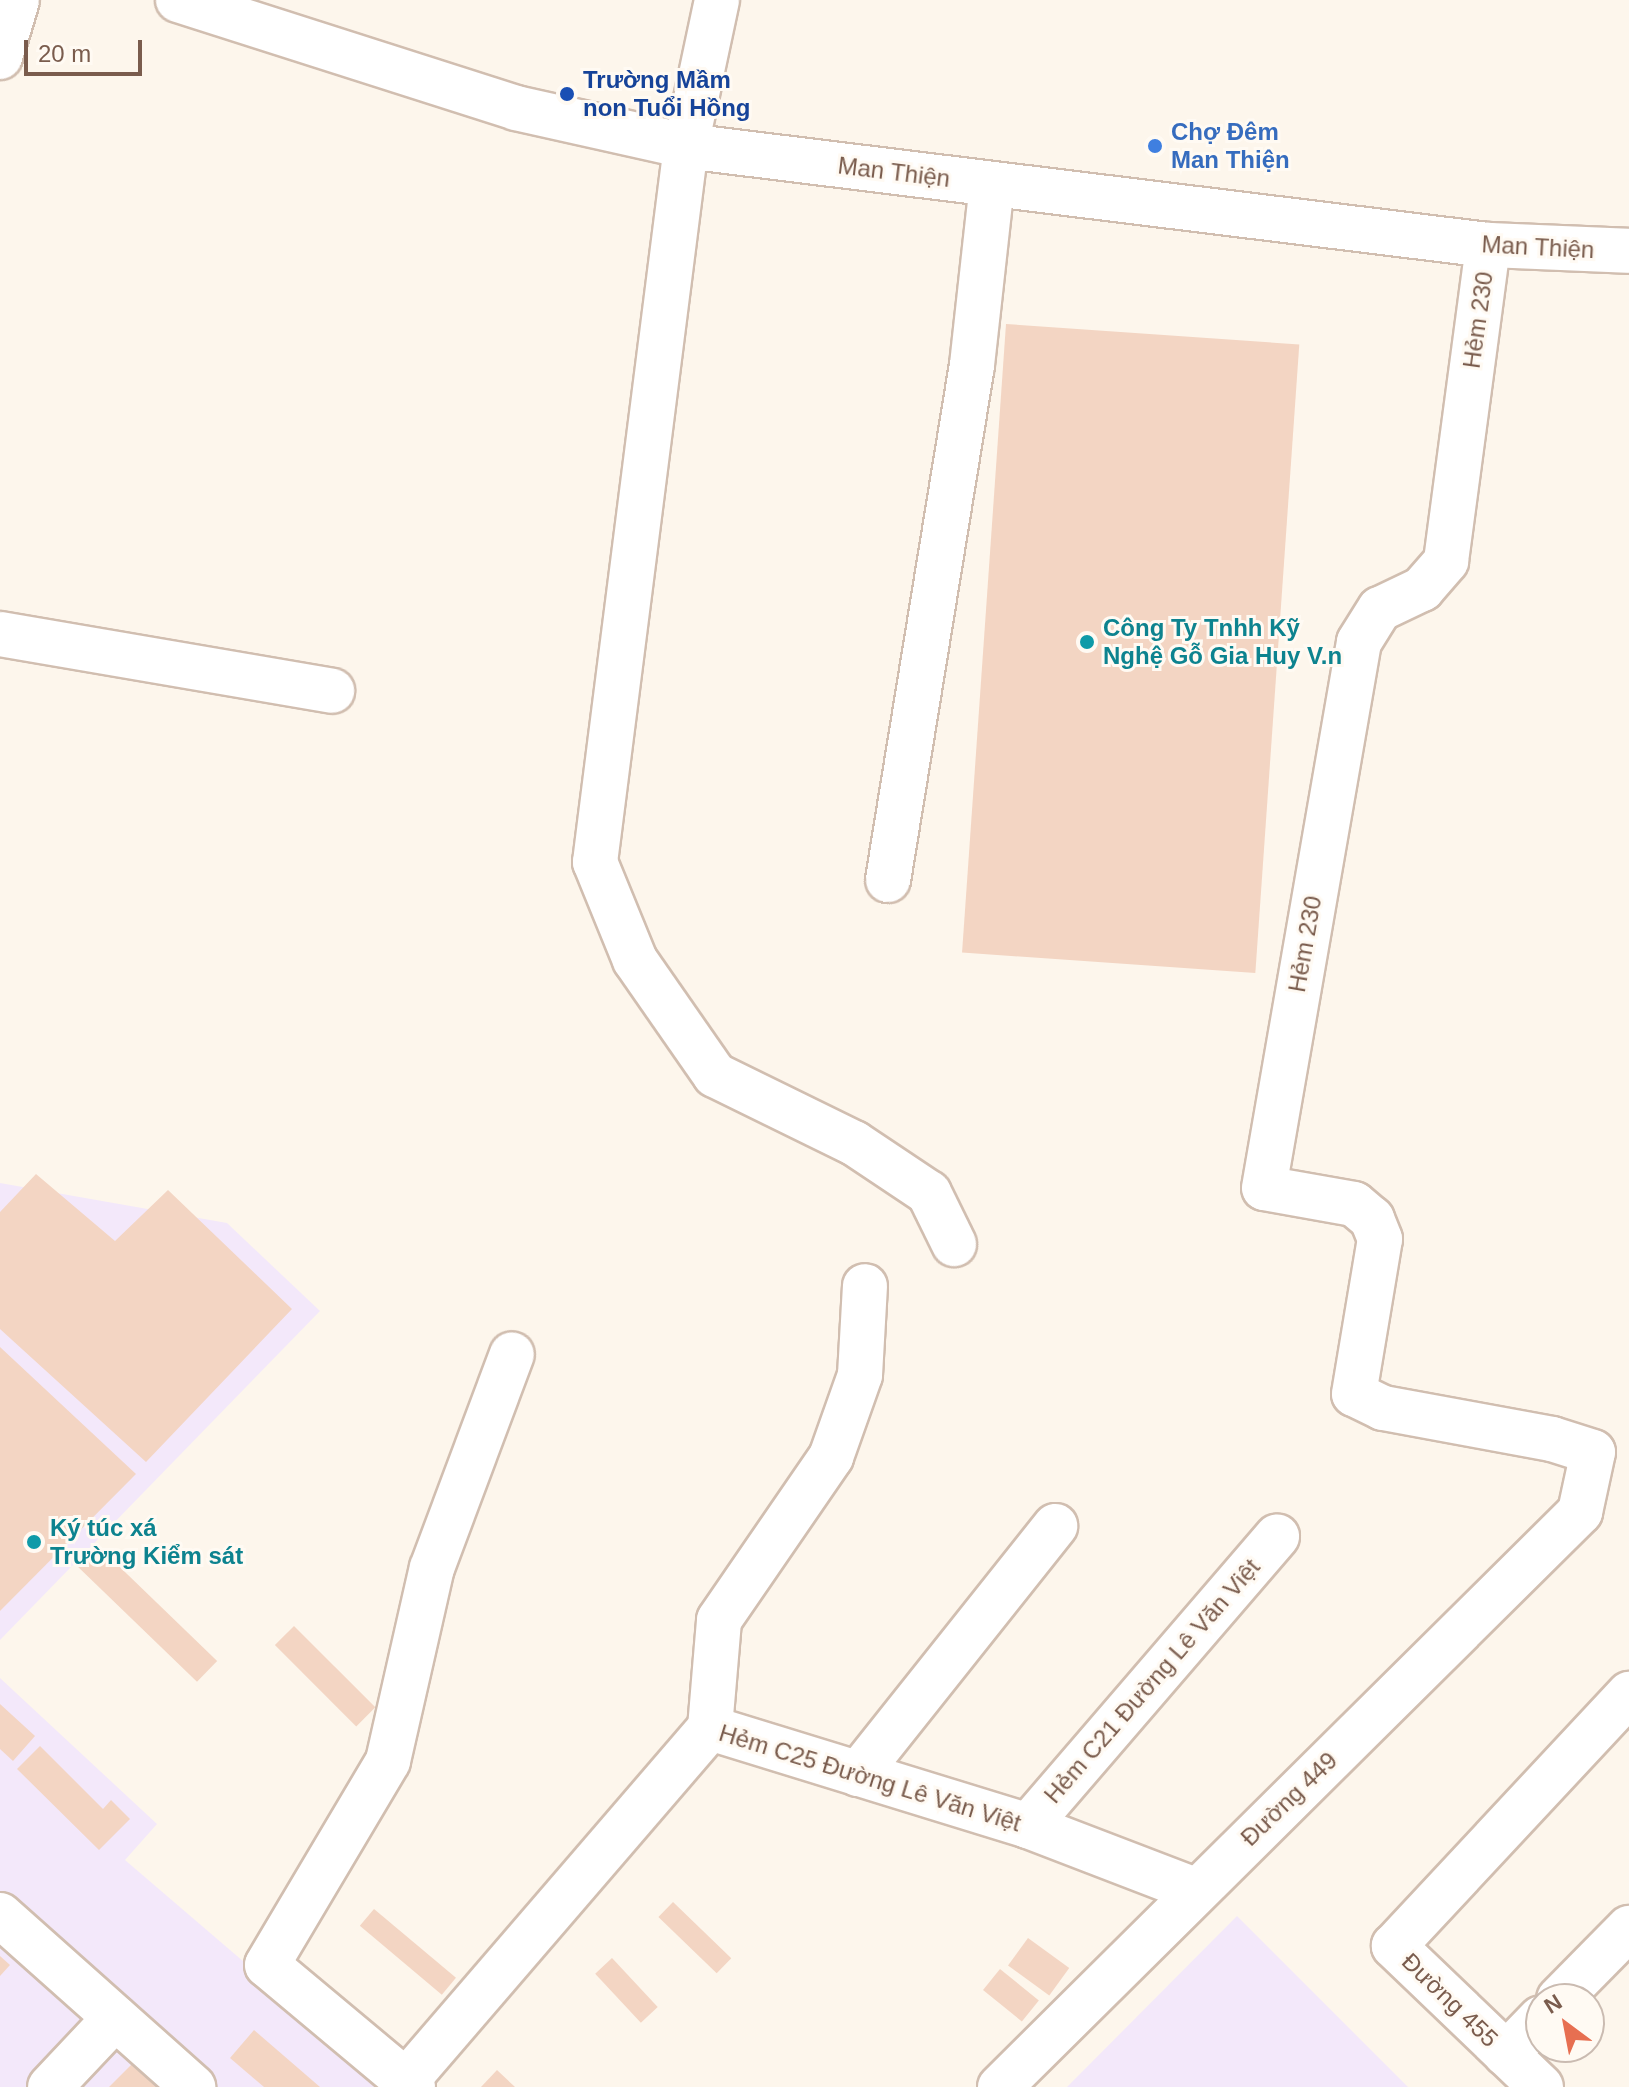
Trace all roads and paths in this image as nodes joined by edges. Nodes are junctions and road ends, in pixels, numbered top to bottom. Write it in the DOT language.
graph roads {
  1 [pos="17,0"];
  2 [pos="178,0"];
  3 [pos="717,0"];
  4 [pos="0,57"];
  5 [pos="686,146"];
  6 [pos="992,184"];
  7 [pos="1488,245"];
  8 [pos="1629,251"];
  9 [pos="0,634"];
  10 [pos="332,691"];
  11 [pos="888,880"];
  12 [pos="954,1244"];
  13 [pos="865,1286"];
  14 [pos="512,1354"];
  15 [pos="1580,1512"];
  16 [pos="1055,1526"];
  17 [pos="1277,1536"];
  18 [pos="1629,1694"];
  19 [pos="710,1728"];
  20 [pos="858,1774"];
  21 [pos="1028,1826"];
  22 [pos="1195,1890"];
  23 [pos="0,1915"];
  24 [pos="1629,1928"];
  25 [pos="1575,1983"];
  26 [pos="115,2018"];
  27 [pos="1525,2034"];
  28 [pos="1506,2054"];
  29 [pos="410,2084"];
  30 [pos="50,2087"];
  31 [pos="193,2087"];
  32 [pos="1000,2087"];
  33 [pos="1541,2087"];
  1 -- 4 [label="street"];
  2 -- 5 [label="street, Man Thiện"];
  3 -- 5 [label="street"];
  5 -- 6 [label="street, Man Thiện"];
  5 -- 12 [label="street"];
  6 -- 7 [label="street, Man Thiện"];
  6 -- 11 [label="street"];
  7 -- 8 [label="street, Man Thiện"];
  7 -- 15 [label="street, Hẻm 230"];
  9 -- 10 [label="street"];
  13 -- 19 [label="street"];
  14 -- 29 [label="street"];
  15 -- 22 [label="street, Đường 449"];
  16 -- 20 [label="street"];
  17 -- 21 [label="street, Hẻm C21 Đường Lê Văn Việt"];
  18 -- 28 [label="street, Đường 455"];
  19 -- 20 [label="street, Hẻm C25 Đường Lê Văn Việt"];
  19 -- 29 [label="street, Hẻm C25 Đường Lê Văn Việt"];
  20 -- 21 [label="street, Hẻm C25 Đường Lê Văn Việt"];
  21 -- 22 [label="street, Hẻm C25 Đường Lê Văn Việt"];
  22 -- 32 [label="street, Đường 449"];
  23 -- 26 [label="street"];
  24 -- 25 [label="street"];
  26 -- 30 [label="street"];
  26 -- 31 [label="street"];
  27 -- 28 [label="street"];
  28 -- 33 [label="street, Đường 455"];
}
